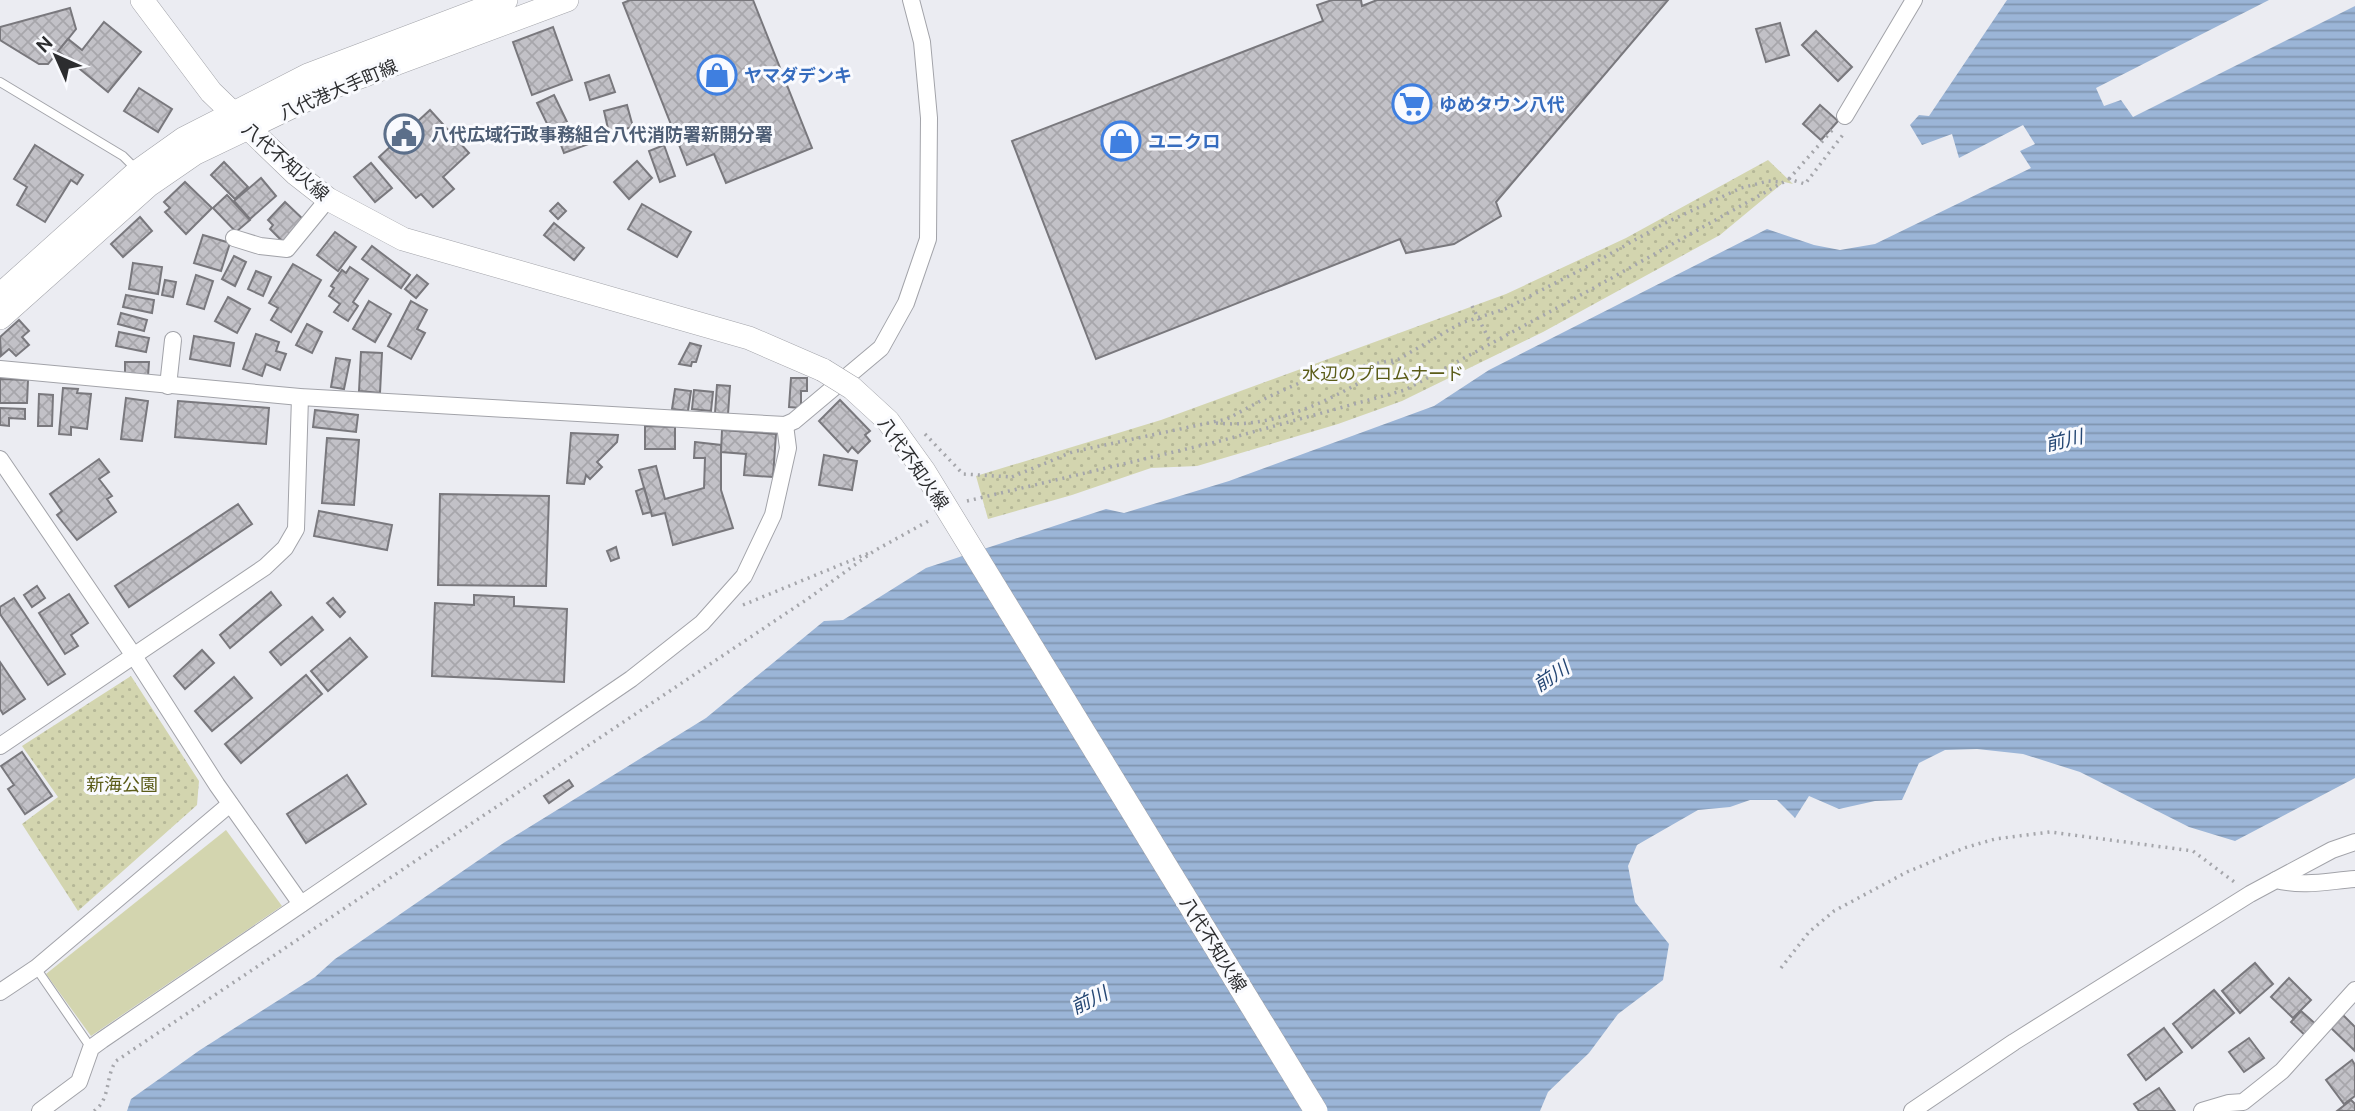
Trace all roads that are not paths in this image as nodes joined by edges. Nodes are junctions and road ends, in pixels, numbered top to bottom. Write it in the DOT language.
graph roads {
  1 [pos="142,0"];
  2 [pos="506,0"];
  3 [pos="567,0"];
  4 [pos="911,0"];
  5 [pos="1913,0"];
  6 [pos="0,82"];
  7 [pos="1845,116"];
  8 [pos="239,121"];
  9 [pos="143,178"];
  10 [pos="328,200"];
  11 [pos="234,238"];
  12 [pos="0,295"];
  13 [pos="0,318"];
  14 [pos="173,340"];
  15 [pos="0,369"];
  16 [pos="168,386"];
  17 [pos="300,397"];
  18 [pos="785,425"];
  19 [pos="0,459"];
  20 [pos="134,656"];
  21 [pos="0,746"];
  22 [pos="230,804"];
  23 [pos="2355,842"];
  24 [pos="2355,879"];
  25 [pos="2276,880"];
  26 [pos="301,904"];
  27 [pos="36,968"];
  28 [pos="2355,990"];
  29 [pos="0,992"];
  30 [pos="91,1048"];
  31 [pos="2246,1107"];
  32 [pos="40,1111"];
  33 [pos="1316,1111"];
  34 [pos="1912,1111"];
  35 [pos="2202,1111"];
  1 -- 8 [label="main road, 八代不知火線"];
  2 -- 8 [label="main road, 八代港大手町線"];
  3 -- 8 [label="main road, 八代港大手町線"];
  4 -- 18 [label="street"];
  5 -- 7 [label="street"];
  6 -- 9 [label="lane"];
  8 -- 9 [label="main road, 八代港大手町線"];
  8 -- 10 [label="main road, 八代不知火線"];
  9 -- 12 [label="main road, 八代港大手町線"];
  9 -- 13 [label="main road, 八代港大手町線"];
  10 -- 11 [label="street"];
  10 -- 33 [label="main road, 八代不知火線, bridge"];
  14 -- 16 [label="street"];
  15 -- 16 [label="street"];
  16 -- 17 [label="street"];
  17 -- 18 [label="street"];
  17 -- 20 [label="street"];
  18 -- 26 [label="street"];
  19 -- 20 [label="street"];
  20 -- 21 [label="street"];
  20 -- 22 [label="street"];
  22 -- 26 [label="street"];
  22 -- 27 [label="street"];
  23 -- 25 [label="street"];
  24 -- 25 [label="street"];
  25 -- 34 [label="street"];
  26 -- 30 [label="street"];
  27 -- 29 [label="street"];
  27 -- 30 [label="lane"];
  28 -- 31 [label="street"];
  30 -- 32 [label="street"];
  31 -- 35 [label="street"];
}
